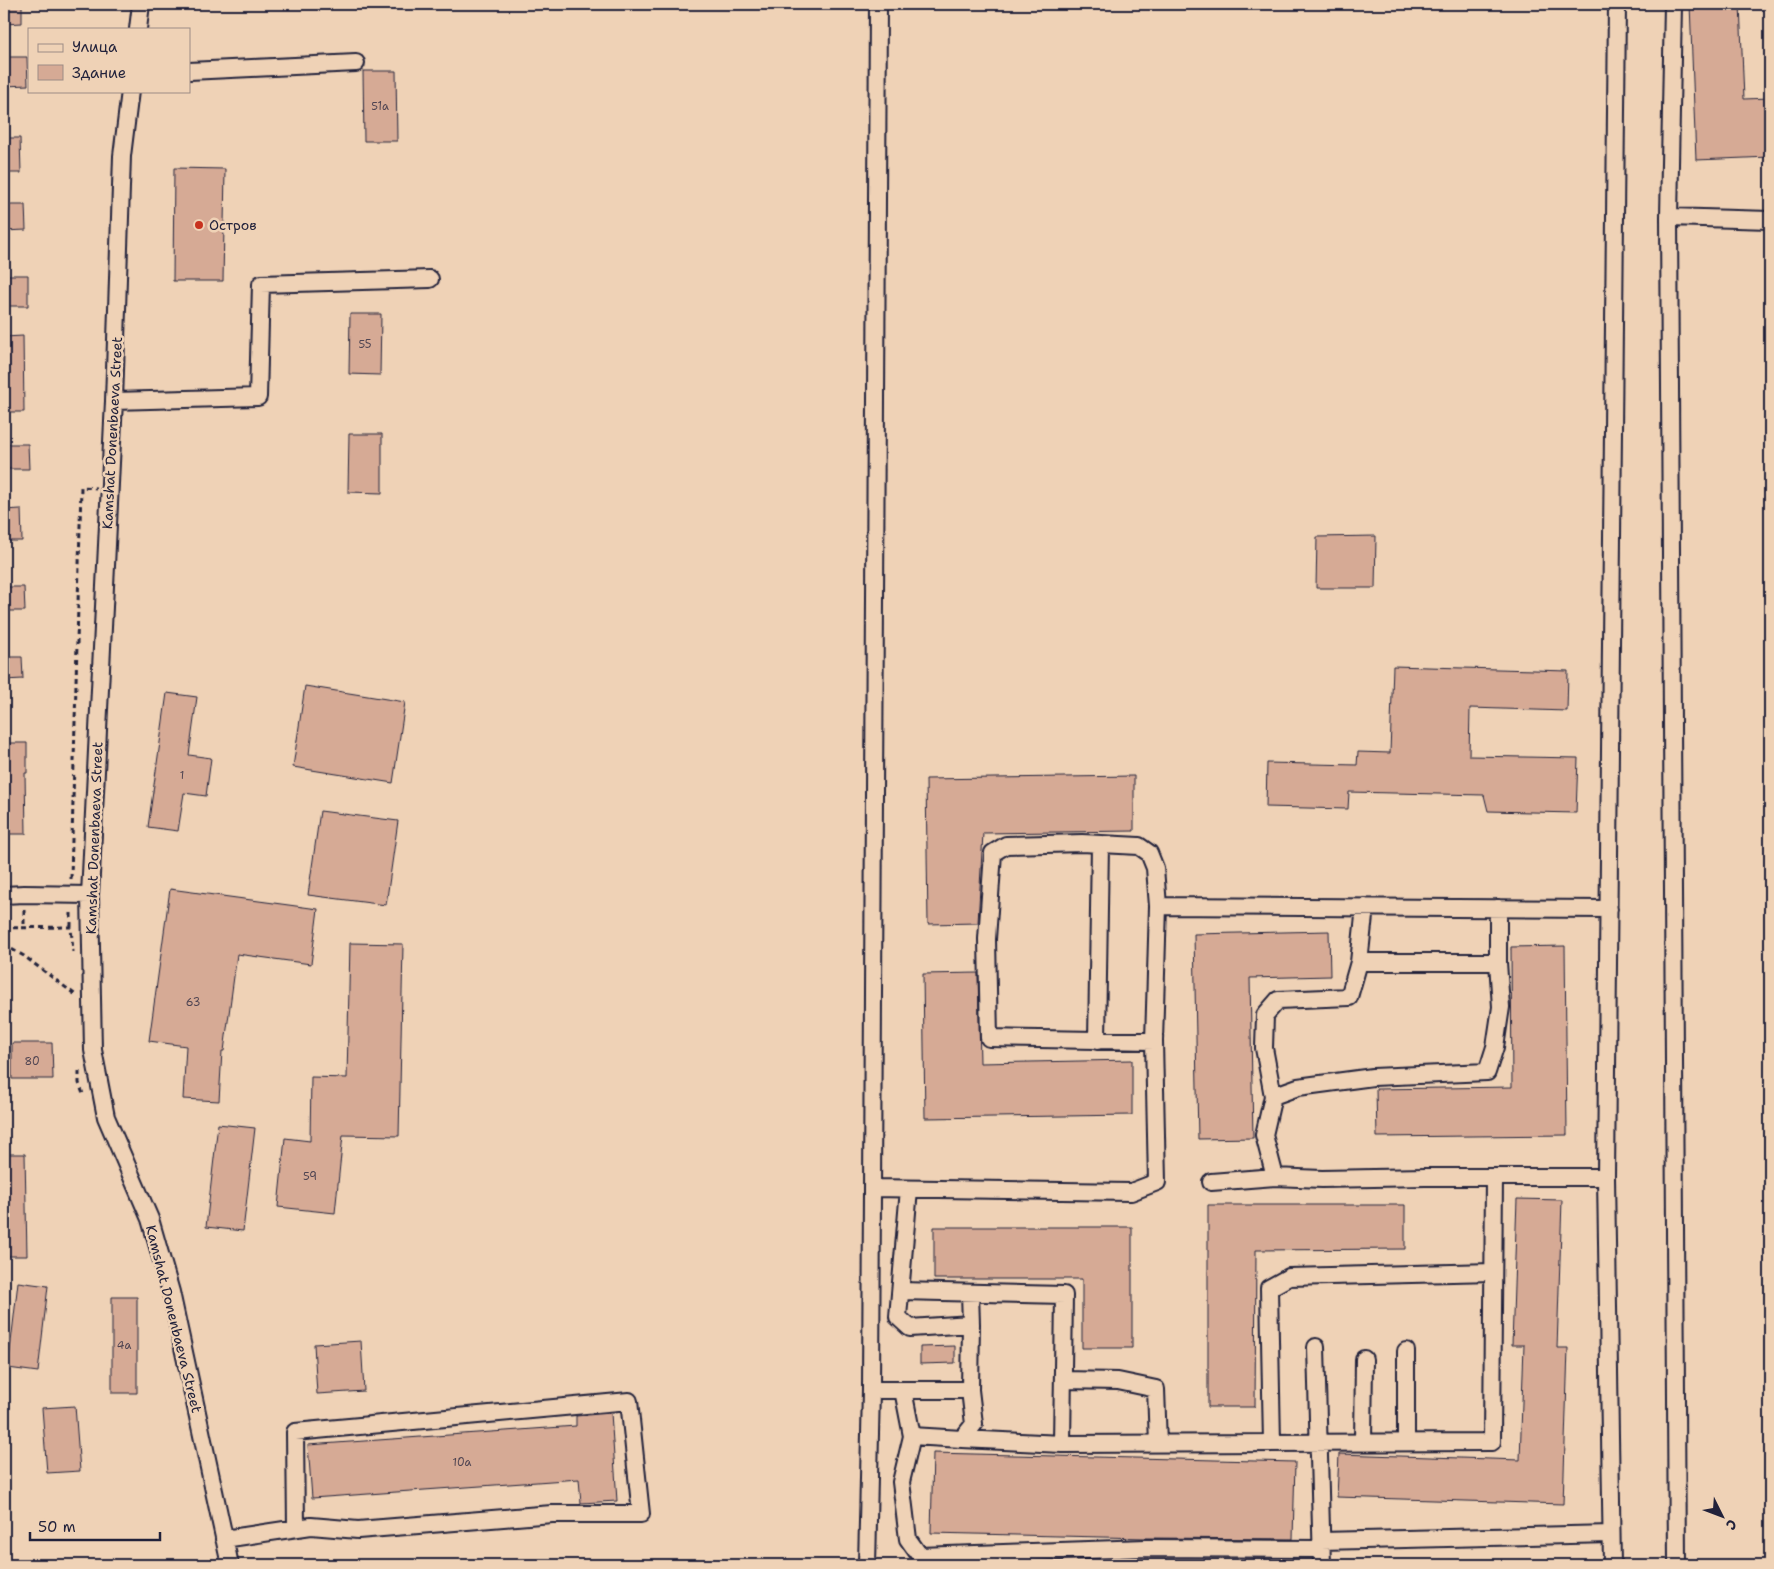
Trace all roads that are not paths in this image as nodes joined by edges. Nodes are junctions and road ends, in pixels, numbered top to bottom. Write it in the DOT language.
graph roads {
  1 [pos="142,4"];
  2 [pos="878,4"];
  3 [pos="1617,4"];
  4 [pos="1673,4"];
  5 [pos="138,28"];
  6 [pos="356,63"];
  7 [pos="190,71"];
  8 [pos="130,92"];
  9 [pos="1669,217"];
  10 [pos="1770,220"];
  11 [pos="430,279"];
  12 [pos="114,401"];
  13 [pos="1100,844"];
  14 [pos="4,895"];
  15 [pos="90,895"];
  16 [pos="1158,906"];
  17 [pos="1365,907"];
  18 [pos="1498,908"];
  19 [pos="1608,909"];
  20 [pos="1359,962"];
  21 [pos="1498,962"];
  22 [pos="1096,1041"];
  23 [pos="1154,1041"];
  24 [pos="1274,1096"];
  25 [pos="1275,1177"];
  26 [pos="1494,1177"];
  27 [pos="1606,1177"];
  28 [pos="1211,1182"];
  29 [pos="872,1188"];
  30 [pos="909,1189"];
  31 [pos="1493,1272"];
  32 [pos="901,1291"];
  33 [pos="970,1293"];
  34 [pos="971,1324"];
  35 [pos="1316,1346"];
  36 [pos="1406,1351"];
  37 [pos="1364,1358"];
  38 [pos="1063,1380"];
  39 [pos="871,1390"];
  40 [pos="903,1390"];
  41 [pos="970,1390"];
  42 [pos="912,1436"];
  43 [pos="962,1439"];
  44 [pos="1406,1442"];
  45 [pos="1272,1443"];
  46 [pos="1319,1443"];
  47 [pos="1363,1443"];
  48 [pos="1062,1444"];
  49 [pos="1158,1444"];
  50 [pos="304,1527"];
  51 [pos="1611,1534"];
  52 [pos="224,1539"];
  53 [pos="1322,1552"];
  54 [pos="230,1565"];
  55 [pos="867,1565"];
  56 [pos="1612,1565"];
  57 [pos="1677,1565"];
  1 -- 5 [label="street"];
  2 -- 29 [label="street"];
  3 -- 19 [label="street"];
  4 -- 9 [label="street"];
  6 -- 7 [label="street"];
  8 -- 12 [label="street, Kamshat Donenbaeva Street"];
  9 -- 10 [label="street"];
  9 -- 57 [label="street"];
  11 -- 12 [label="street"];
  12 -- 15 [label="street, Kamshat Donenbaeva Street"];
  13 -- 16 [label="street"];
  13 -- 22 [label="street"];
  13 -- 22 [label="street"];
  14 -- 15 [label="street"];
  15 -- 52 [label="street, Kamshat Donenbaeva Street"];
  16 -- 17 [label="street"];
  16 -- 23 [label="street"];
  17 -- 18 [label="street"];
  17 -- 20 [label="street"];
  18 -- 19 [label="street"];
  18 -- 21 [label="street"];
  19 -- 27 [label="street"];
  20 -- 21 [label="street"];
  20 -- 24 [label="street"];
  21 -- 24 [label="street"];
  22 -- 23 [label="street"];
  23 -- 30 [label="street"];
  24 -- 25 [label="street"];
  25 -- 26 [label="street"];
  25 -- 28 [label="street"];
  26 -- 27 [label="street"];
  26 -- 31 [label="street"];
  27 -- 51 [label="street"];
  29 -- 30 [label="street"];
  29 -- 39 [label="street"];
  30 -- 32 [label="street"];
  31 -- 44 [label="street"];
  31 -- 45 [label="street"];
  32 -- 33 [label="street"];
  32 -- 34 [label="street"];
  33 -- 34 [label="street"];
  33 -- 38 [label="street"];
  34 -- 41 [label="street"];
  35 -- 46 [label="street"];
  36 -- 44 [label="street"];
  37 -- 47 [label="street"];
  38 -- 48 [label="street"];
  38 -- 49 [label="street"];
  39 -- 40 [label="street"];
  39 -- 55 [label="street"];
  40 -- 41 [label="street"];
  40 -- 42 [label="street"];
  41 -- 43 [label="street"];
  42 -- 43 [label="street"];
  42 -- 53 [label="street"];
  43 -- 48 [label="street"];
  44 -- 47 [label="street"];
  45 -- 46 [label="street"];
  45 -- 49 [label="street"];
  46 -- 47 [label="street"];
  46 -- 53 [label="street"];
  48 -- 49 [label="street"];
  50 -- 50 [label="street"];
  50 -- 52 [label="street"];
  51 -- 53 [label="street"];
  51 -- 56 [label="street"];
  52 -- 54 [label="street, Kamshat Donenbaeva Street"];
}
